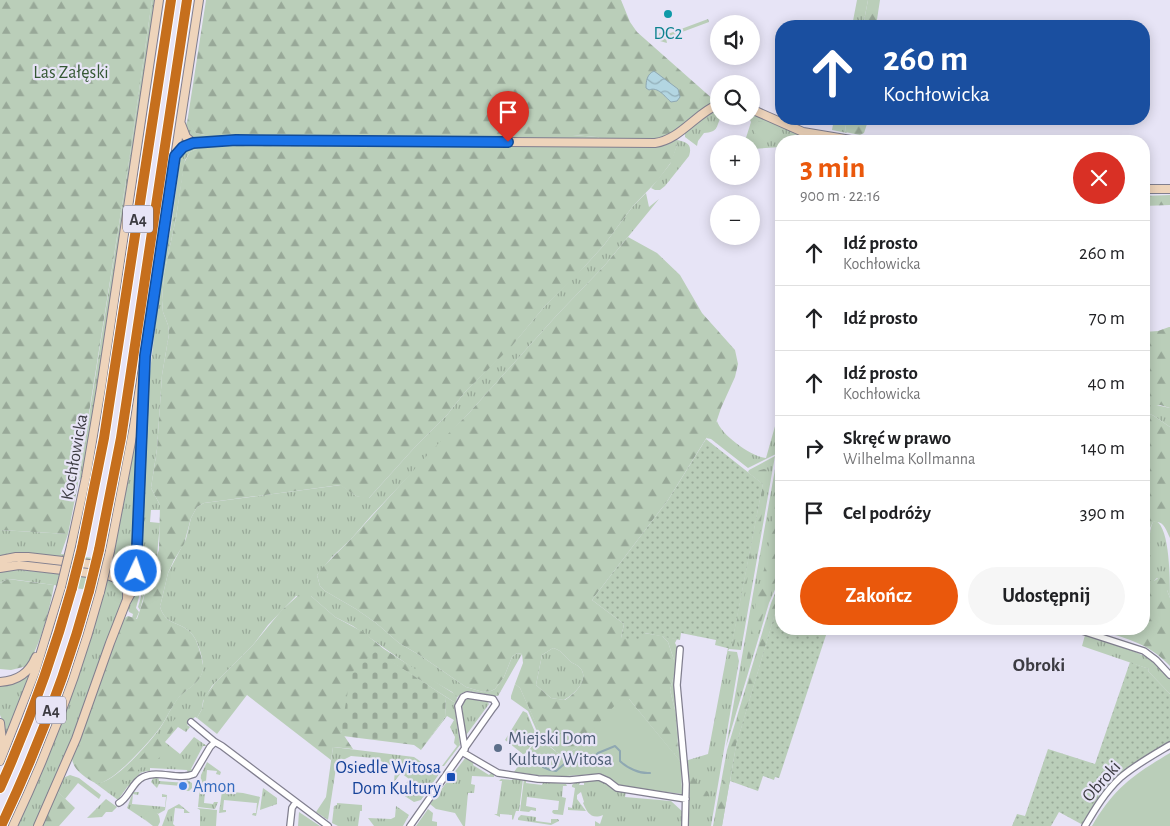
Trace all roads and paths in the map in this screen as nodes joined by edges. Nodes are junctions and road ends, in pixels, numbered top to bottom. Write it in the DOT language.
graph roads {
  1 [pos="159,0"];
  2 [pos="171,0"];
  3 [pos="187,0"];
  4 [pos="199,0"];
  5 [pos="710,108"];
  6 [pos="760,113"];
  7 [pos="775,120"];
  8 [pos="180,122"];
  9 [pos="787,125"];
  10 [pos="820,135"];
  11 [pos="193,143"];
  12 [pos="175,156"];
  13 [pos="1150,189"];
  14 [pos="1170,189"];
  15 [pos="145,356"];
  16 [pos="77,547"];
  17 [pos="0,560"];
  18 [pos="0,568"];
  19 [pos="136,571"];
  20 [pos="106,575"];
  21 [pos="126,602"];
  22 [pos="1095,635"];
  23 [pos="46,638"];
  24 [pos="680,649"];
  25 [pos="1170,675"];
  26 [pos="0,682"];
  27 [pos="0,722"];
  28 [pos="191,722"];
  29 [pos="215,742"];
  30 [pos="1170,746"];
  31 [pos="0,749"];
  32 [pos="463,750"];
  33 [pos="0,761"];
  34 [pos="0,788"];
  35 [pos="686,798"];
  36 [pos="296,802"];
  37 [pos="119,803"];
  38 [pos="1,826"];
  39 [pos="13,826"];
  40 [pos="38,826"];
  41 [pos="290,826"];
  42 [pos="328,826"];
  43 [pos="410,826"];
  44 [pos="685,826"];
  45 [pos="1085,826"];
  1 -- 16 [label="street, Kochłowicka"];
  2 -- 16 [label="highway, A4"];
  3 -- 38 [label="highway, A4, bridge"];
  4 -- 8 [label="street"];
  5 -- 11 [label="street"];
  6 -- 7 [label="street"];
  8 -- 11 [label="street"];
  8 -- 12 [label="street"];
  9 -- 10 [label="street"];
  11 -- 12 [label="street"];
  12 -- 15 [label="street"];
  13 -- 14 [label="street"];
  15 -- 19 [label="street"];
  15 -- 39 [label="street, bridge"];
  16 -- 23 [label="street, Kochłowicka, bridge"];
  16 -- 34 [label="highway, A4, bridge"];
  17 -- 19 [label="street"];
  18 -- 20 [label="street"];
  19 -- 20 [label="street"];
  19 -- 21 [label="street"];
  20 -- 21 [label="street"];
  21 -- 40 [label="street"];
  22 -- 25 [label="street"];
  23 -- 26 [label="street"];
  23 -- 33 [label="street, Kochłowicka"];
  24 -- 35 [label="street"];
  27 -- 31 [label="street"];
  28 -- 29 [label="street"];
  29 -- 36 [label="street"];
  29 -- 37 [label="street"];
  30 -- 45 [label="street, Obroki"];
  32 -- 32 [label="street"];
  32 -- 35 [label="street"];
  32 -- 43 [label="street"];
  35 -- 44 [label="street"];
  36 -- 41 [label="street"];
  36 -- 42 [label="street"];
}
